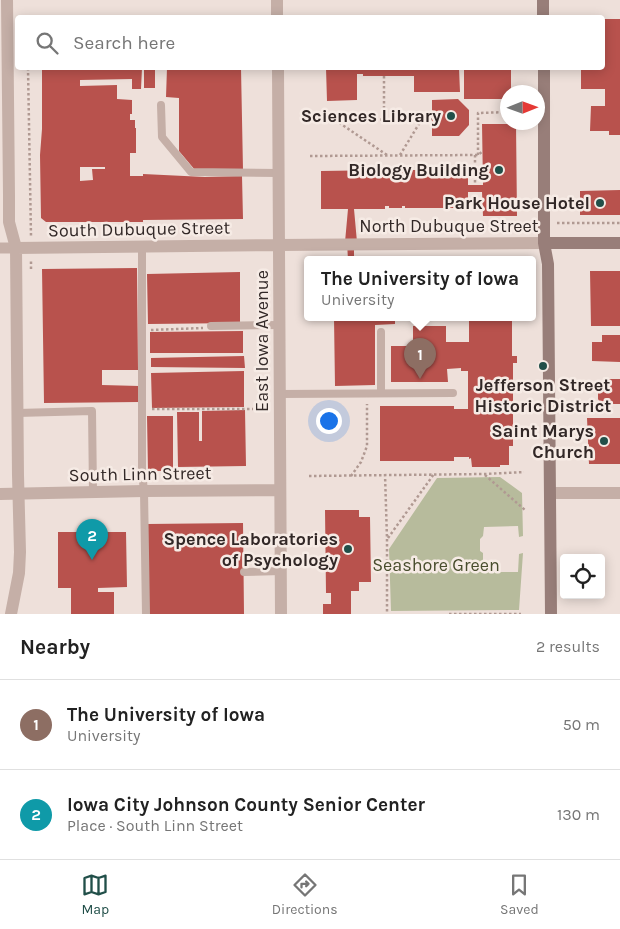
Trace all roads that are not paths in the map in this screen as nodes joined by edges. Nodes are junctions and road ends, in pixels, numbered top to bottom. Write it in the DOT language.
graph roads {
  1 [pos="7,0"];
  2 [pos="277,0"];
  3 [pos="543,0"];
  4 [pos="277,15"];
  5 [pos="543,15"];
  6 [pos="278,70"];
  7 [pos="544,70"];
  8 [pos="161,105"];
  9 [pos="278,173"];
  10 [pos="544,243"];
  11 [pos="620,243"];
  12 [pos="279,245"];
  13 [pos="142,246"];
  14 [pos="0,248"];
  15 [pos="16,248"];
  16 [pos="279,325"];
  17 [pos="211,326"];
  18 [pos="381,332"];
  19 [pos="382,393"];
  20 [pos="453,393"];
  21 [pos="280,394"];
  22 [pos="17,413"];
  23 [pos="144,490"];
  24 [pos="280,490"];
  25 [pos="93,492"];
  26 [pos="18,493"];
  27 [pos="620,493"];
  28 [pos="0,494"];
  29 [pos="550,494"];
  30 [pos="281,571"];
  31 [pos="244,572"];
  32 [pos="11,614"];
  33 [pos="146,614"];
  34 [pos="281,614"];
  35 [pos="551,614"];
  1 -- 15 [label="street"];
  2 -- 4 [label="street"];
  3 -- 5 [label="main road"];
  6 -- 9 [label="street, East Iowa Avenue"];
  7 -- 10 [label="main road"];
  8 -- 9 [label="lane"];
  9 -- 12 [label="street, East Iowa Avenue"];
  10 -- 11 [label="main road, North Dubuque Street"];
  10 -- 12 [label="street, North Dubuque Street"];
  10 -- 29 [label="main road"];
  12 -- 13 [label="street, South Dubuque Street"];
  12 -- 16 [label="street, East Iowa Avenue"];
  13 -- 15 [label="street, South Dubuque Street"];
  13 -- 23 [label="lane"];
  14 -- 15 [label="street, South Dubuque Street"];
  15 -- 22 [label="street"];
  16 -- 17 [label="lane"];
  16 -- 21 [label="street, East Iowa Avenue"];
  18 -- 19 [label="lane"];
  19 -- 20 [label="lane"];
  19 -- 21 [label="lane"];
  21 -- 24 [label="street, East Iowa Avenue"];
  22 -- 25 [label="lane"];
  22 -- 26 [label="street"];
  23 -- 24 [label="street, South Linn Street"];
  23 -- 25 [label="street, South Linn Street"];
  23 -- 33 [label="lane"];
  24 -- 30 [label="street, East Iowa Avenue"];
  25 -- 26 [label="street, South Linn Street"];
  26 -- 28 [label="street, South Linn Street"];
  26 -- 32 [label="street"];
  27 -- 29 [label="street"];
  29 -- 35 [label="main road"];
  30 -- 31 [label="lane"];
  30 -- 34 [label="street, East Iowa Avenue"];
}
